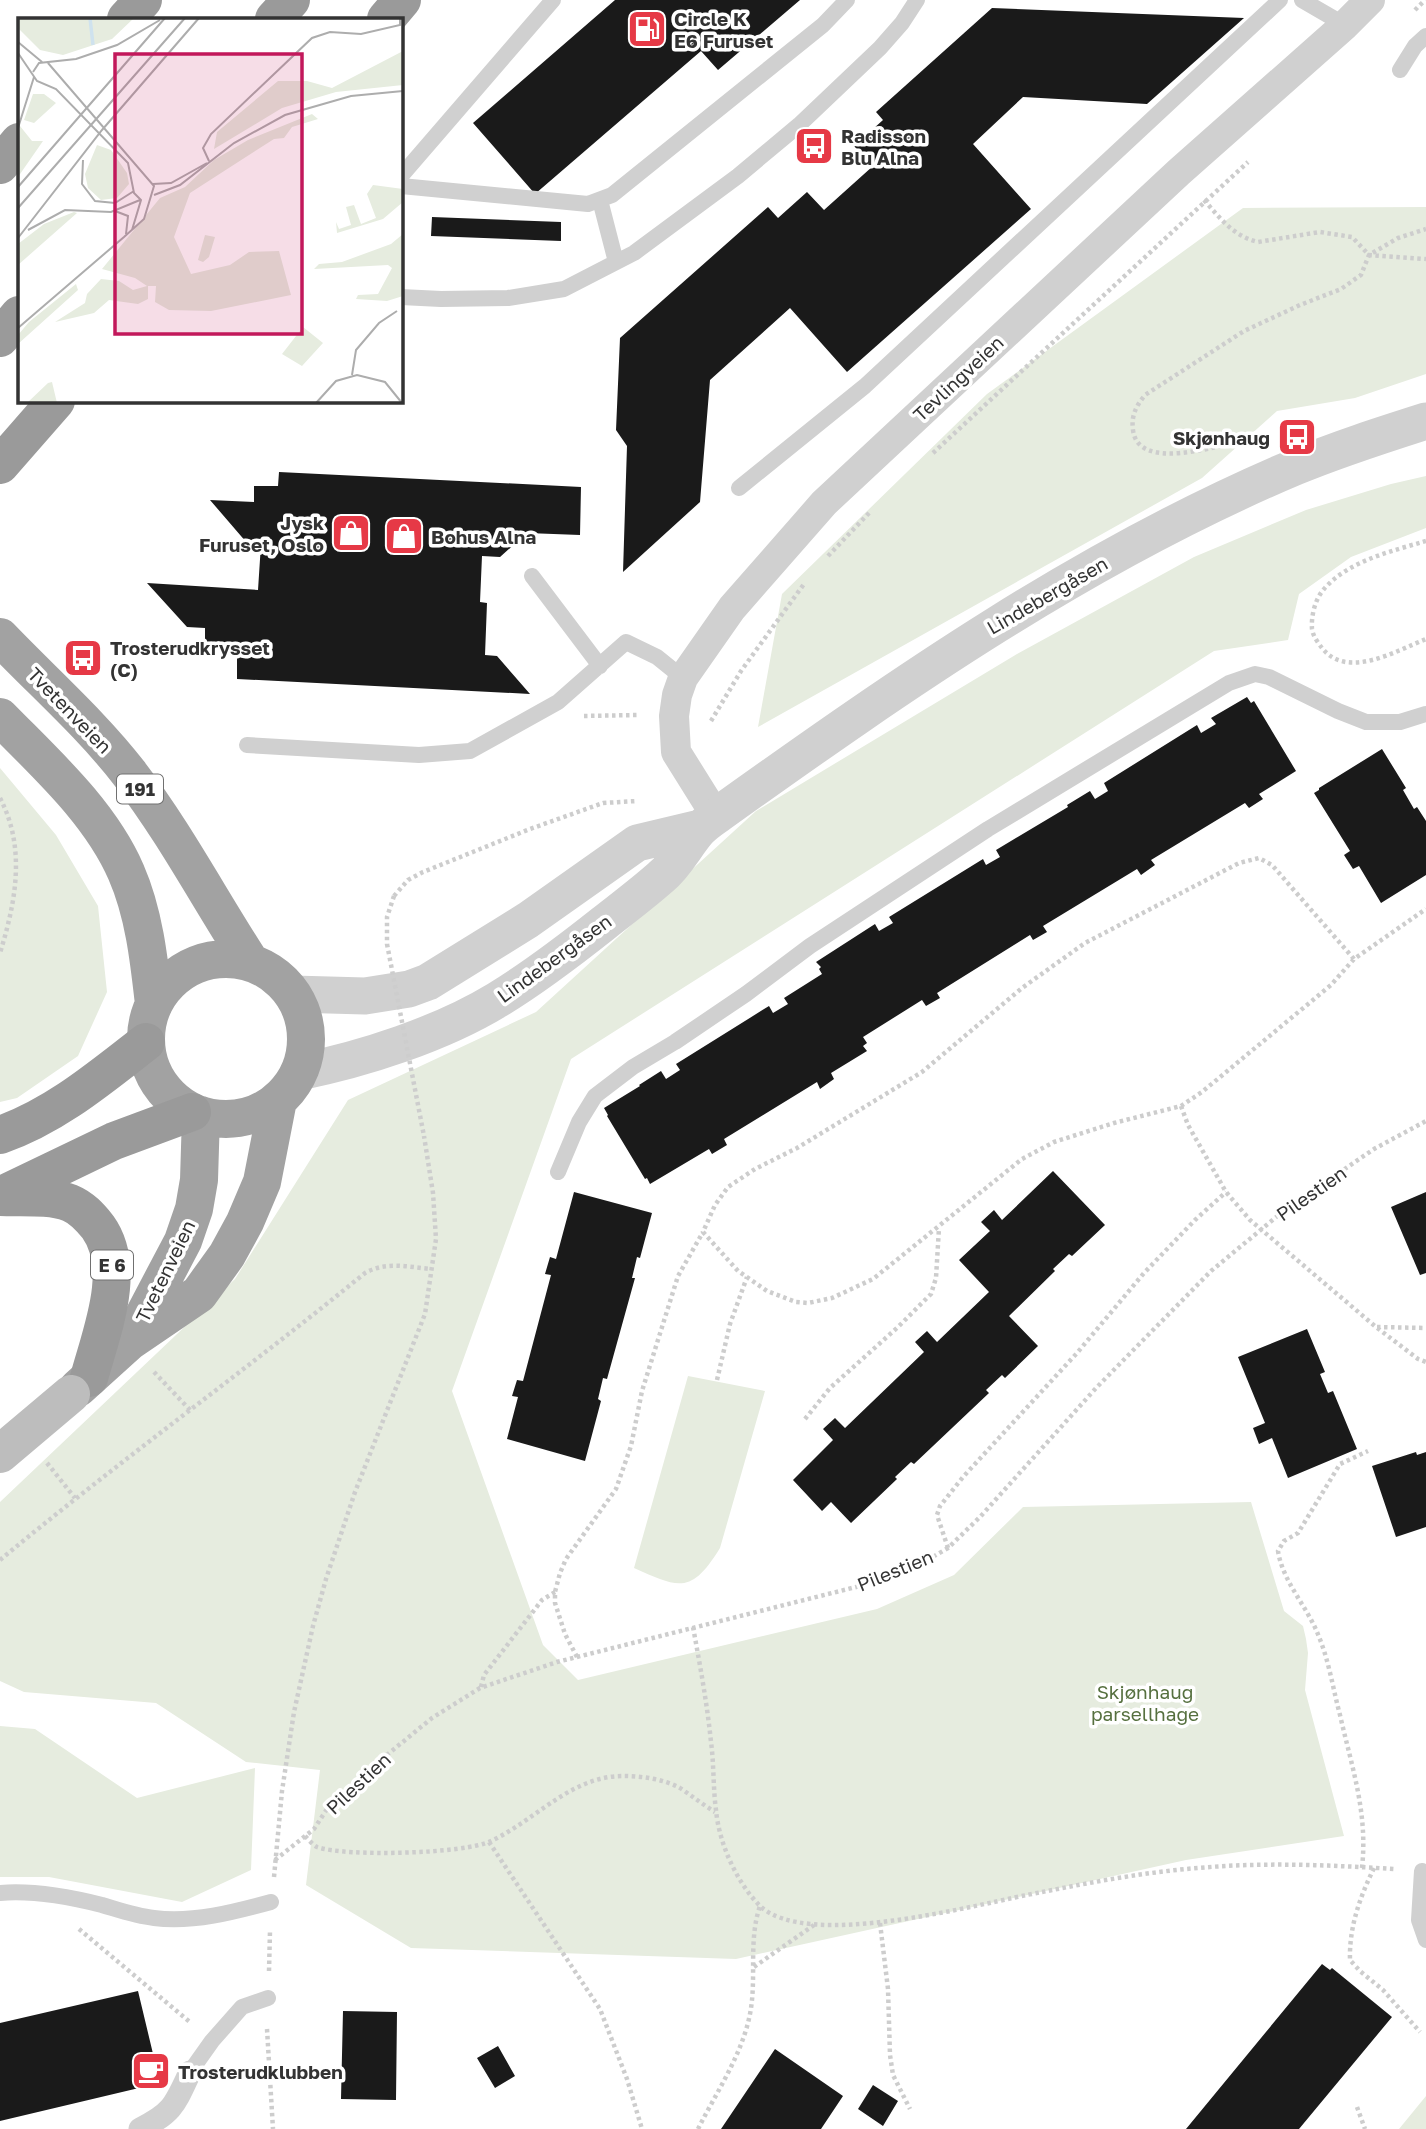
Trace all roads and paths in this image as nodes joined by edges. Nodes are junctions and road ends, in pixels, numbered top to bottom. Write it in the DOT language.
graph roads {
  1 [pos="143,0"];
  2 [pos="291,0"];
  3 [pos="402,0"];
  4 [pos="553,0"];
  5 [pos="847,0"];
  6 [pos="916,0"];
  7 [pos="1280,0"];
  8 [pos="1370,0"];
  9 [pos="1425,0"];
  10 [pos="1307,1"];
  11 [pos="127,18"];
  12 [pos="275,18"];
  13 [pos="387,18"];
  14 [pos="1405,19"];
  15 [pos="1345,25"];
  16 [pos="1426,36"];
  17 [pos="1400,71"];
  18 [pos="18,143"];
  19 [pos="1251,159"];
  20 [pos="0,165"];
  21 [pos="402,175"];
  22 [pos="402,186"];
  23 [pos="600,200"];
  24 [pos="1206,202"];
  25 [pos="1426,229"];
  26 [pos="1369,255"];
  27 [pos="1426,260"];
  28 [pos="615,262"];
  29 [pos="402,297"];
  30 [pos="18,316"];
  31 [pos="0,338"];
  32 [pos="55,402"];
  33 [pos="1426,421"];
  34 [pos="1242,441"];
  35 [pos="924,462"];
  36 [pos="0,466"];
  37 [pos="739,488"];
  38 [pos="873,509"];
  39 [pos="1426,541"];
  40 [pos="820,565"];
  41 [pos="811,574"];
  42 [pos="532,576"];
  43 [pos="0,637"];
  44 [pos="1426,639"];
  45 [pos="600,666"];
  46 [pos="683,678"];
  47 [pos="558,702"];
  48 [pos="1426,714"];
  49 [pos="639,715"];
  50 [pos="0,717"];
  51 [pos="705,731"];
  52 [pos="247,745"];
  53 [pos="0,798"];
  54 [pos="637,801"];
  55 [pos="708,822"];
  56 [pos="1426,909"];
  57 [pos="0,953"];
  58 [pos="1354,959"];
  59 [pos="251,963"];
  60 [pos="293,994"];
  61 [pos="154,1004"];
  62 [pos="146,1042"];
  63 [pos="289,1086"];
  64 [pos="1181,1105"];
  65 [pos="196,1114"];
  66 [pos="1426,1121"];
  67 [pos="11,1131"];
  68 [pos="558,1172"];
  69 [pos="1226,1192"];
  70 [pos="16,1193"];
  71 [pos="939,1228"];
  72 [pos="1260,1230"];
  73 [pos="703,1231"];
  74 [pos="431,1269"];
  75 [pos="747,1277"];
  76 [pos="1376,1327"];
  77 [pos="1426,1328"];
  78 [pos="141,1355"];
  79 [pos="1426,1362"];
  80 [pos="717,1380"];
  81 [pos="80,1386"];
  82 [pos="190,1410"];
  83 [pos="804,1419"];
  84 [pos="1368,1451"];
  85 [pos="0,1454"];
  86 [pos="948,1548"];
  87 [pos="0,1560"];
  88 [pos="555,1592"];
  89 [pos="693,1627"];
  90 [pos="577,1657"];
  91 [pos="480,1688"];
  92 [pos="716,1812"];
  93 [pos="305,1836"];
  94 [pos="489,1842"];
  95 [pos="1362,1868"];
  96 [pos="1374,1868"];
  97 [pos="1422,1871"];
  98 [pos="0,1893"];
  99 [pos="53,1896"];
  100 [pos="271,1902"];
  101 [pos="760,1906"];
  102 [pos="880,1923"];
  103 [pos="814,1925"];
  104 [pos="1426,1940"];
  105 [pos="753,1967"];
  106 [pos="268,1998"];
  107 [pos="1420,2032"];
  108 [pos="212,2041"];
  109 [pos="190,2072"];
  110 [pos="1357,2107"];
  111 [pos="910,2109"];
  112 [pos="140,2129"];
  113 [pos="274,2129"];
  114 [pos="642,2129"];
  115 [pos="698,2129"];
  116 [pos="1364,2129"];
  1 -- 11 [label="highway"];
  2 -- 12 [label="highway"];
  3 -- 13 [label="highway"];
  4 -- 21 [label="lane"];
  5 -- 23 [label="lane"];
  6 -- 28 [label="lane"];
  7 -- 37 [label="lane"];
  8 -- 15 [label="street, Tevlingveien"];
  9 -- 14 [label="path"];
  10 -- 15 [label="lane"];
  15 -- 46 [label="street, Tevlingveien"];
  16 -- 17 [label="lane"];
  18 -- 20 [label="highway"];
  19 -- 24 [label="path"];
  22 -- 23 [label="lane"];
  23 -- 28 [label="lane"];
  24 -- 26 [label="path"];
  24 -- 35 [label="path"];
  25 -- 26 [label="path"];
  26 -- 27 [label="path"];
  26 -- 34 [label="path"];
  28 -- 29 [label="lane"];
  30 -- 31 [label="highway"];
  32 -- 36 [label="highway"];
  33 -- 55 [label="street, Lindebergåsen"];
  38 -- 40 [label="path"];
  39 -- 44 [label="path"];
  41 -- 51 [label="path"];
  42 -- 45 [label="lane"];
  43 -- 59 [label="highway, Tvetenveien / 191"];
  45 -- 46 [label="lane"];
  45 -- 47 [label="lane"];
  46 -- 55 [label="street, Tevlingveien"];
  47 -- 49 [label="path"];
  47 -- 52 [label="lane"];
  48 -- 68 [label="lane"];
  50 -- 61 [label="highway, Tvetenveien / 191"];
  53 -- 57 [label="path"];
  54 -- 74 [label="path, bridge"];
  55 -- 60 [label="street, Lindebergåsen"];
  55 -- 63 [label="street, Lindebergåsen"];
  56 -- 58 [label="path"];
  58 -- 64 [label="path"];
  58 -- 73 [label="path"];
  59 -- 60 [label="highway, Tvetenveien / 191"];
  59 -- 61 [label="highway, Tvetenveien / 191"];
  60 -- 63 [label="highway, Tvetenveien / 191"];
  61 -- 62 [label="highway, Tvetenveien / 191"];
  62 -- 65 [label="highway, Tvetenveien / 191"];
  62 -- 67 [label="highway"];
  63 -- 65 [label="highway"];
  63 -- 78 [label="highway, Tvetenveien / 191"];
  64 -- 69 [label="path"];
  64 -- 71 [label="path"];
  65 -- 70 [label="highway, E 6"];
  65 -- 78 [label="highway, Tvetenveien / 191"];
  66 -- 72 [label="path, Pilestien"];
  69 -- 72 [label="path"];
  69 -- 86 [label="path"];
  70 -- 81 [label="highway, E 6"];
  71 -- 75 [label="path"];
  71 -- 83 [label="path"];
  72 -- 76 [label="path"];
  72 -- 86 [label="path, Pilestien"];
  73 -- 75 [label="path"];
  73 -- 88 [label="path"];
  74 -- 82 [label="path"];
  74 -- 93 [label="path, Pilestien"];
  75 -- 80 [label="path"];
  76 -- 77 [label="path"];
  76 -- 79 [label="path"];
  78 -- 81 [label="highway, Tvetenveien / 191"];
  78 -- 82 [label="path"];
  81 -- 85 [label="main road, Tvetenveien, bridge"];
  82 -- 87 [label="path"];
  84 -- 95 [label="path"];
  86 -- 89 [label="path, Pilestien"];
  88 -- 90 [label="path"];
  88 -- 91 [label="path"];
  89 -- 90 [label="path, Pilestien"];
  89 -- 92 [label="path"];
  90 -- 91 [label="path, Pilestien"];
  91 -- 93 [label="path, Pilestien"];
  92 -- 94 [label="path"];
  92 -- 101 [label="path"];
  93 -- 94 [label="path"];
  94 -- 114 [label="path"];
  95 -- 96 [label="path"];
  95 -- 102 [label="path"];
  96 -- 97 [label="path"];
  96 -- 107 [label="path"];
  97 -- 104 [label="lane"];
  98 -- 99 [label="lane"];
  99 -- 100 [label="lane"];
  99 -- 108 [label="path"];
  100 -- 106 [label="path"];
  101 -- 103 [label="path"];
  101 -- 105 [label="path"];
  102 -- 103 [label="path"];
  102 -- 111 [label="path"];
  103 -- 105 [label="path"];
  105 -- 115 [label="path"];
  106 -- 108 [label="lane"];
  106 -- 113 [label="path"];
  108 -- 109 [label="lane"];
  109 -- 112 [label="street"];
  110 -- 116 [label="path"];
}
